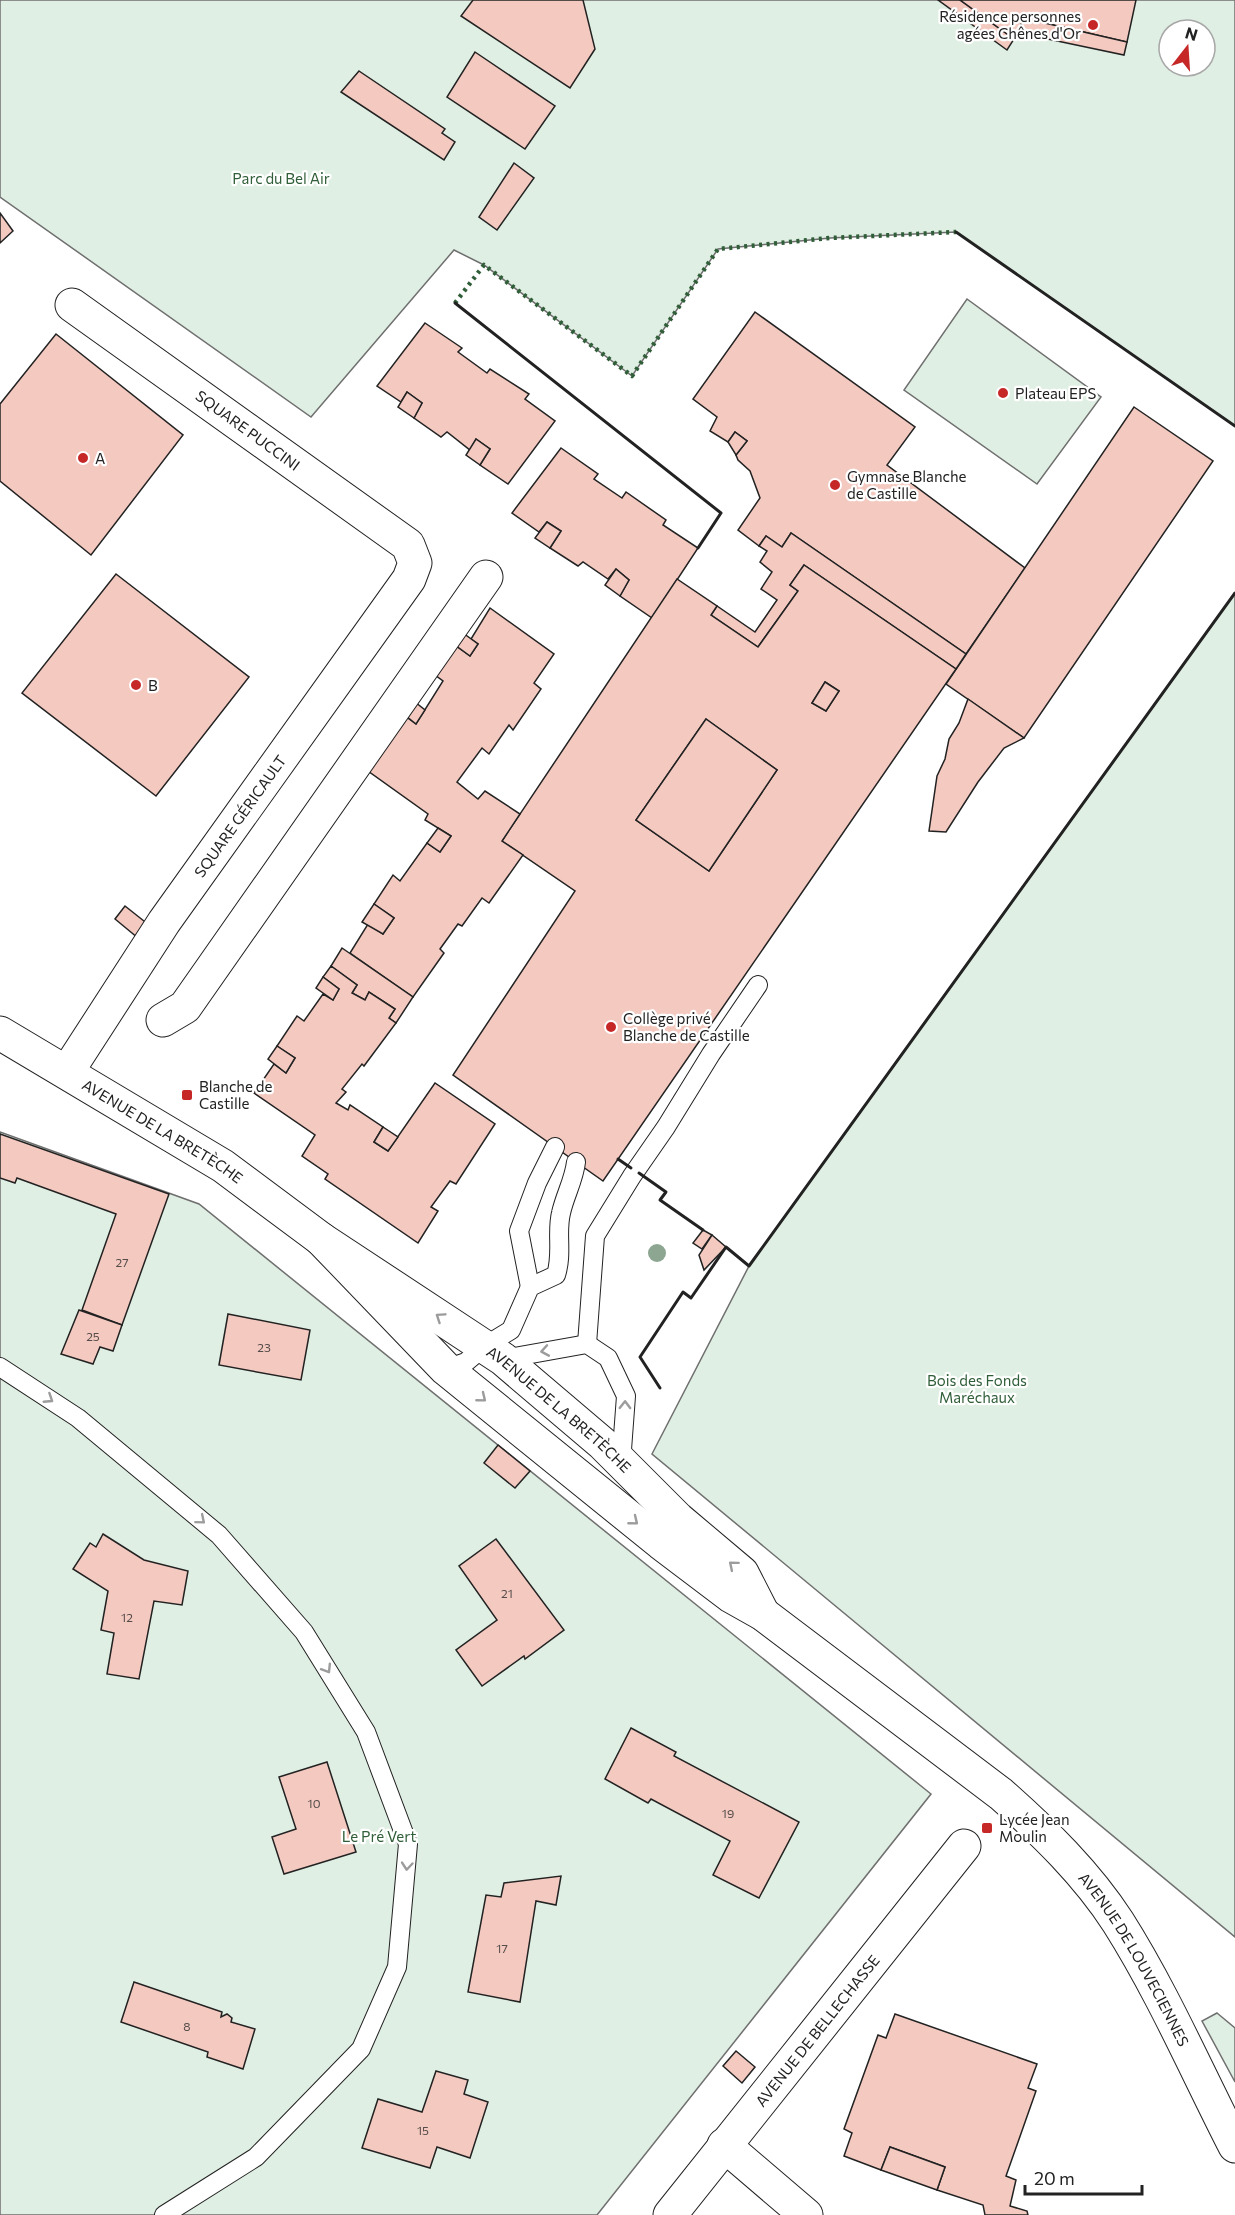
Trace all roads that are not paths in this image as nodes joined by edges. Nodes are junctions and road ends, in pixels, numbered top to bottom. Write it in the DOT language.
graph roads {
  1 [pos="72,305"];
  2 [pos="415,563"];
  3 [pos="486,577"];
  4 [pos="758,985"];
  5 [pos="163,1020"];
  6 [pos="0,1033"];
  7 [pos="67,1072"];
  8 [pos="555,1147"];
  9 [pos="576,1162"];
  10 [pos="321,1239"];
  11 [pos="530,1287"];
  12 [pos="587,1344"];
  13 [pos="494,1353"];
  14 [pos="0,1367"];
  15 [pos="446,1369"];
  16 [pos="621,1463"];
  17 [pos="763,1614"];
  18 [pos="1001,1794"];
  19 [pos="963,1846"];
  20 [pos="724,2145"];
  21 [pos="1235,2146"];
  22 [pos="164,2215"];
  23 [pos="669,2215"];
  24 [pos="806,2215"];
  1 -- 2 [label="street, SQUARE PUCCINI"];
  2 -- 7 [label="street, SQUARE GÉRICAULT"];
  3 -- 5 [label="street"];
  4 -- 12 [label="lane"];
  6 -- 7 [label="street, AVENUE DE LA BRETÈCHE"];
  7 -- 10 [label="street, AVENUE DE LA BRETÈCHE"];
  8 -- 11 [label="lane"];
  9 -- 11 [label="lane"];
  13 -- 10 [label="street, AVENUE DE LA BRETÈCHE, one-way"];
  10 -- 15 [label="street, AVENUE DE LA BRETÈCHE"];
  11 -- 13 [label="lane"];
  12 -- 13 [label="lane, one-way"];
  16 -- 12 [label="lane, one-way"];
  13 -- 15 [label="lane"];
  13 -- 16 [label="street, AVENUE DE LA BRETÈCHE"];
  14 -- 22 [label="lane, one-way"];
  15 -- 17 [label="street, AVENUE DE LA BRETÈCHE, one-way"];
  17 -- 16 [label="street, AVENUE DE LA BRETÈCHE, one-way"];
  17 -- 18 [label="street, AVENUE DE LA BRETÈCHE"];
  18 -- 21 [label="street, AVENUE DE LOUVECIENNES"];
  19 -- 20 [label="street, AVENUE DE BELLECHASSE"];
  20 -- 23 [label="street, AVENUE DE BELLECHASSE"];
  20 -- 24 [label="street"];
}
